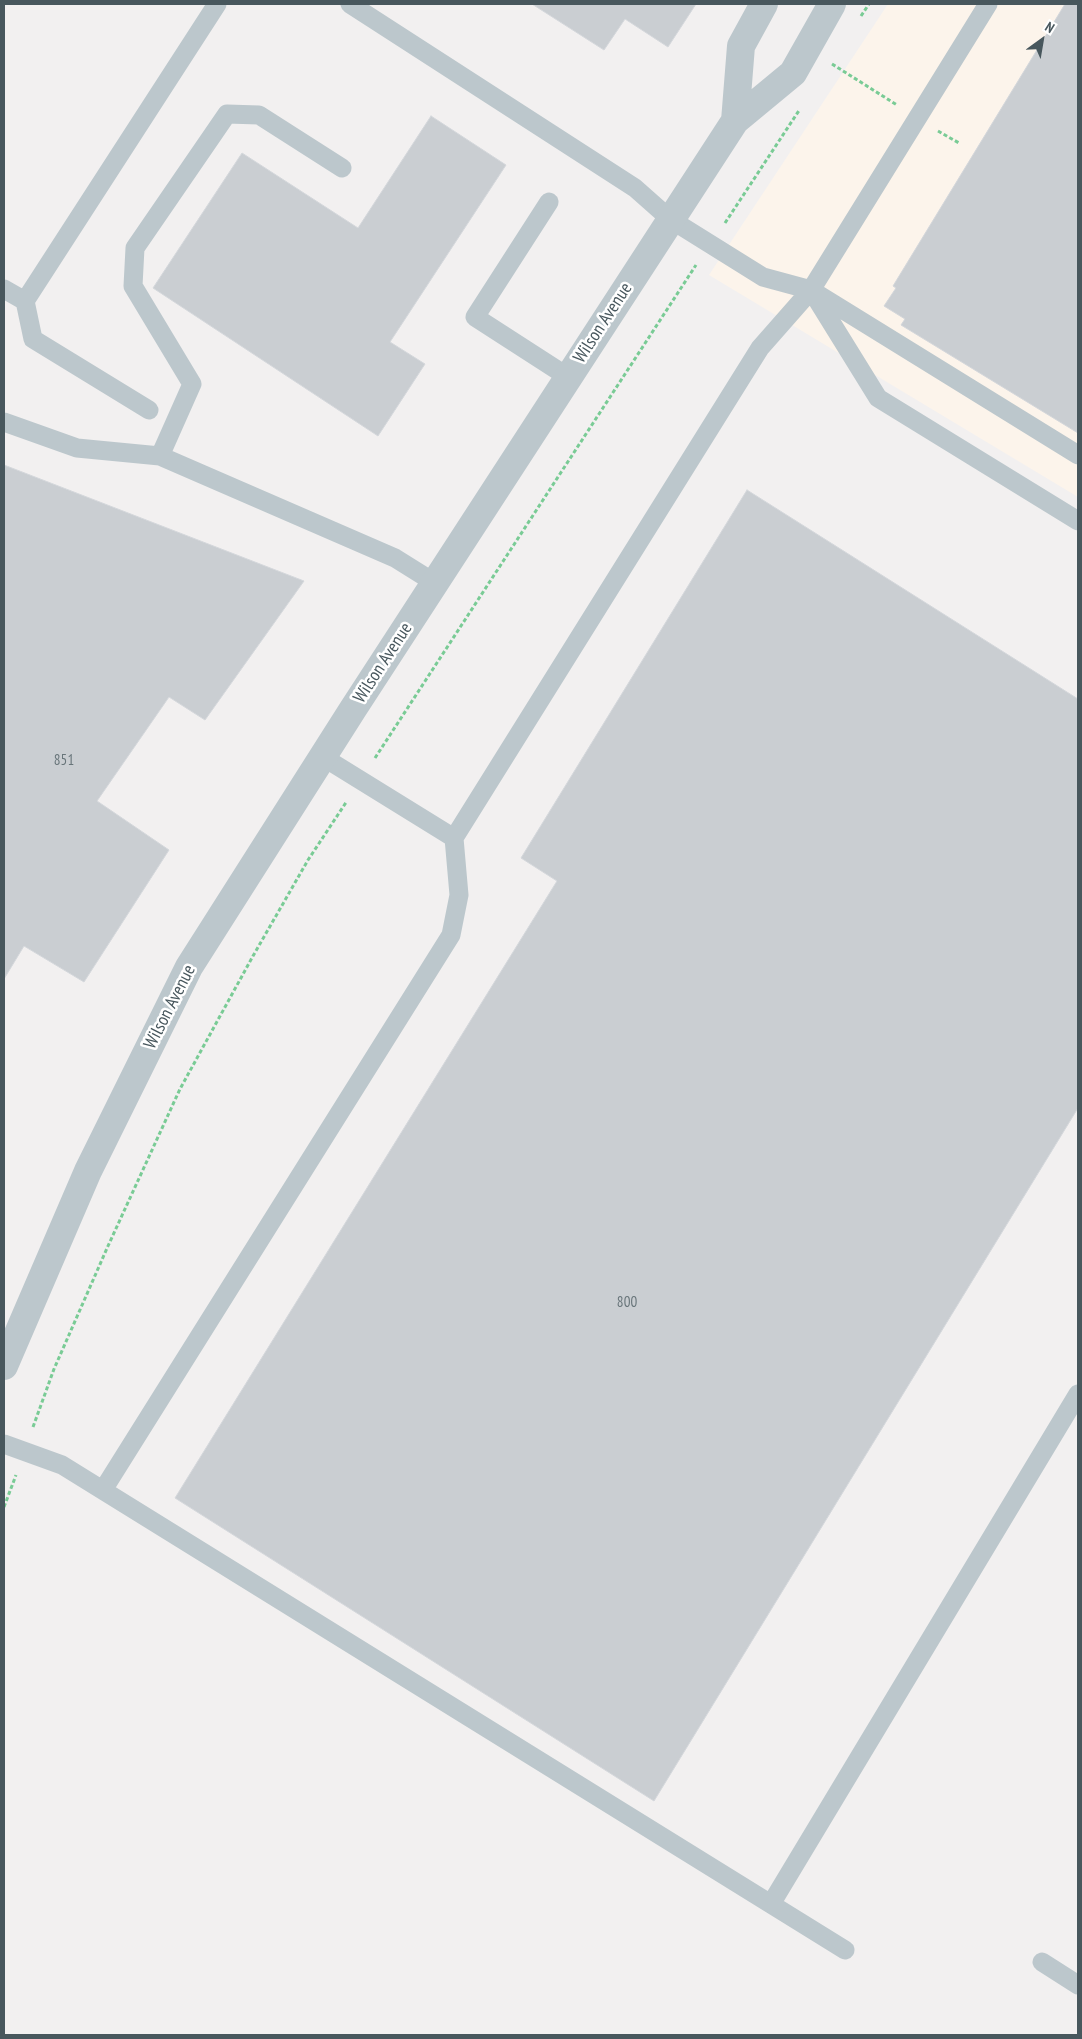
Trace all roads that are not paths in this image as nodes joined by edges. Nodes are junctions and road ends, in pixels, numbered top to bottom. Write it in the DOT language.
graph roads {
  1 [pos="217,4"];
  2 [pos="350,4"];
  3 [pos="764,4"];
  4 [pos="832,4"];
  5 [pos="988,4"];
  6 [pos="735,121"];
  7 [pos="342,168"];
  8 [pos="549,202"];
  9 [pos="670,219"];
  10 [pos="4,289"];
  11 [pos="811,290"];
  12 [pos="25,302"];
  13 [pos="568,377"];
  14 [pos="149,410"];
  15 [pos="4,422"];
  16 [pos="1078,455"];
  17 [pos="160,456"];
  18 [pos="1078,521"];
  19 [pos="434,583"];
  20 [pos="323,757"];
  21 [pos="454,838"];
  22 [pos="4,1366"];
  23 [pos="1078,1394"];
  24 [pos="4,1444"];
  25 [pos="103,1490"];
  26 [pos="771,1904"];
  27 [pos="844,1950"];
  28 [pos="1042,1962"];
  29 [pos="1078,1985"];
  1 -- 12 [label="lane"];
  2 -- 9 [label="lane"];
  3 -- 6 [label="street"];
  4 -- 6 [label="street, Wilson Avenue"];
  5 -- 11 [label="lane"];
  6 -- 9 [label="street, Wilson Avenue"];
  7 -- 17 [label="lane"];
  8 -- 13 [label="lane"];
  9 -- 11 [label="lane"];
  9 -- 13 [label="street, Wilson Avenue"];
  10 -- 12 [label="lane"];
  11 -- 16 [label="lane"];
  11 -- 18 [label="lane"];
  11 -- 21 [label="lane"];
  12 -- 14 [label="lane"];
  13 -- 19 [label="street, Wilson Avenue"];
  15 -- 17 [label="lane"];
  17 -- 19 [label="lane"];
  19 -- 20 [label="street, Wilson Avenue"];
  20 -- 21 [label="lane"];
  20 -- 22 [label="street, Wilson Avenue"];
  21 -- 25 [label="lane"];
  23 -- 26 [label="lane"];
  24 -- 25 [label="lane"];
  25 -- 26 [label="lane"];
  26 -- 27 [label="lane"];
  28 -- 29 [label="lane"];
}
